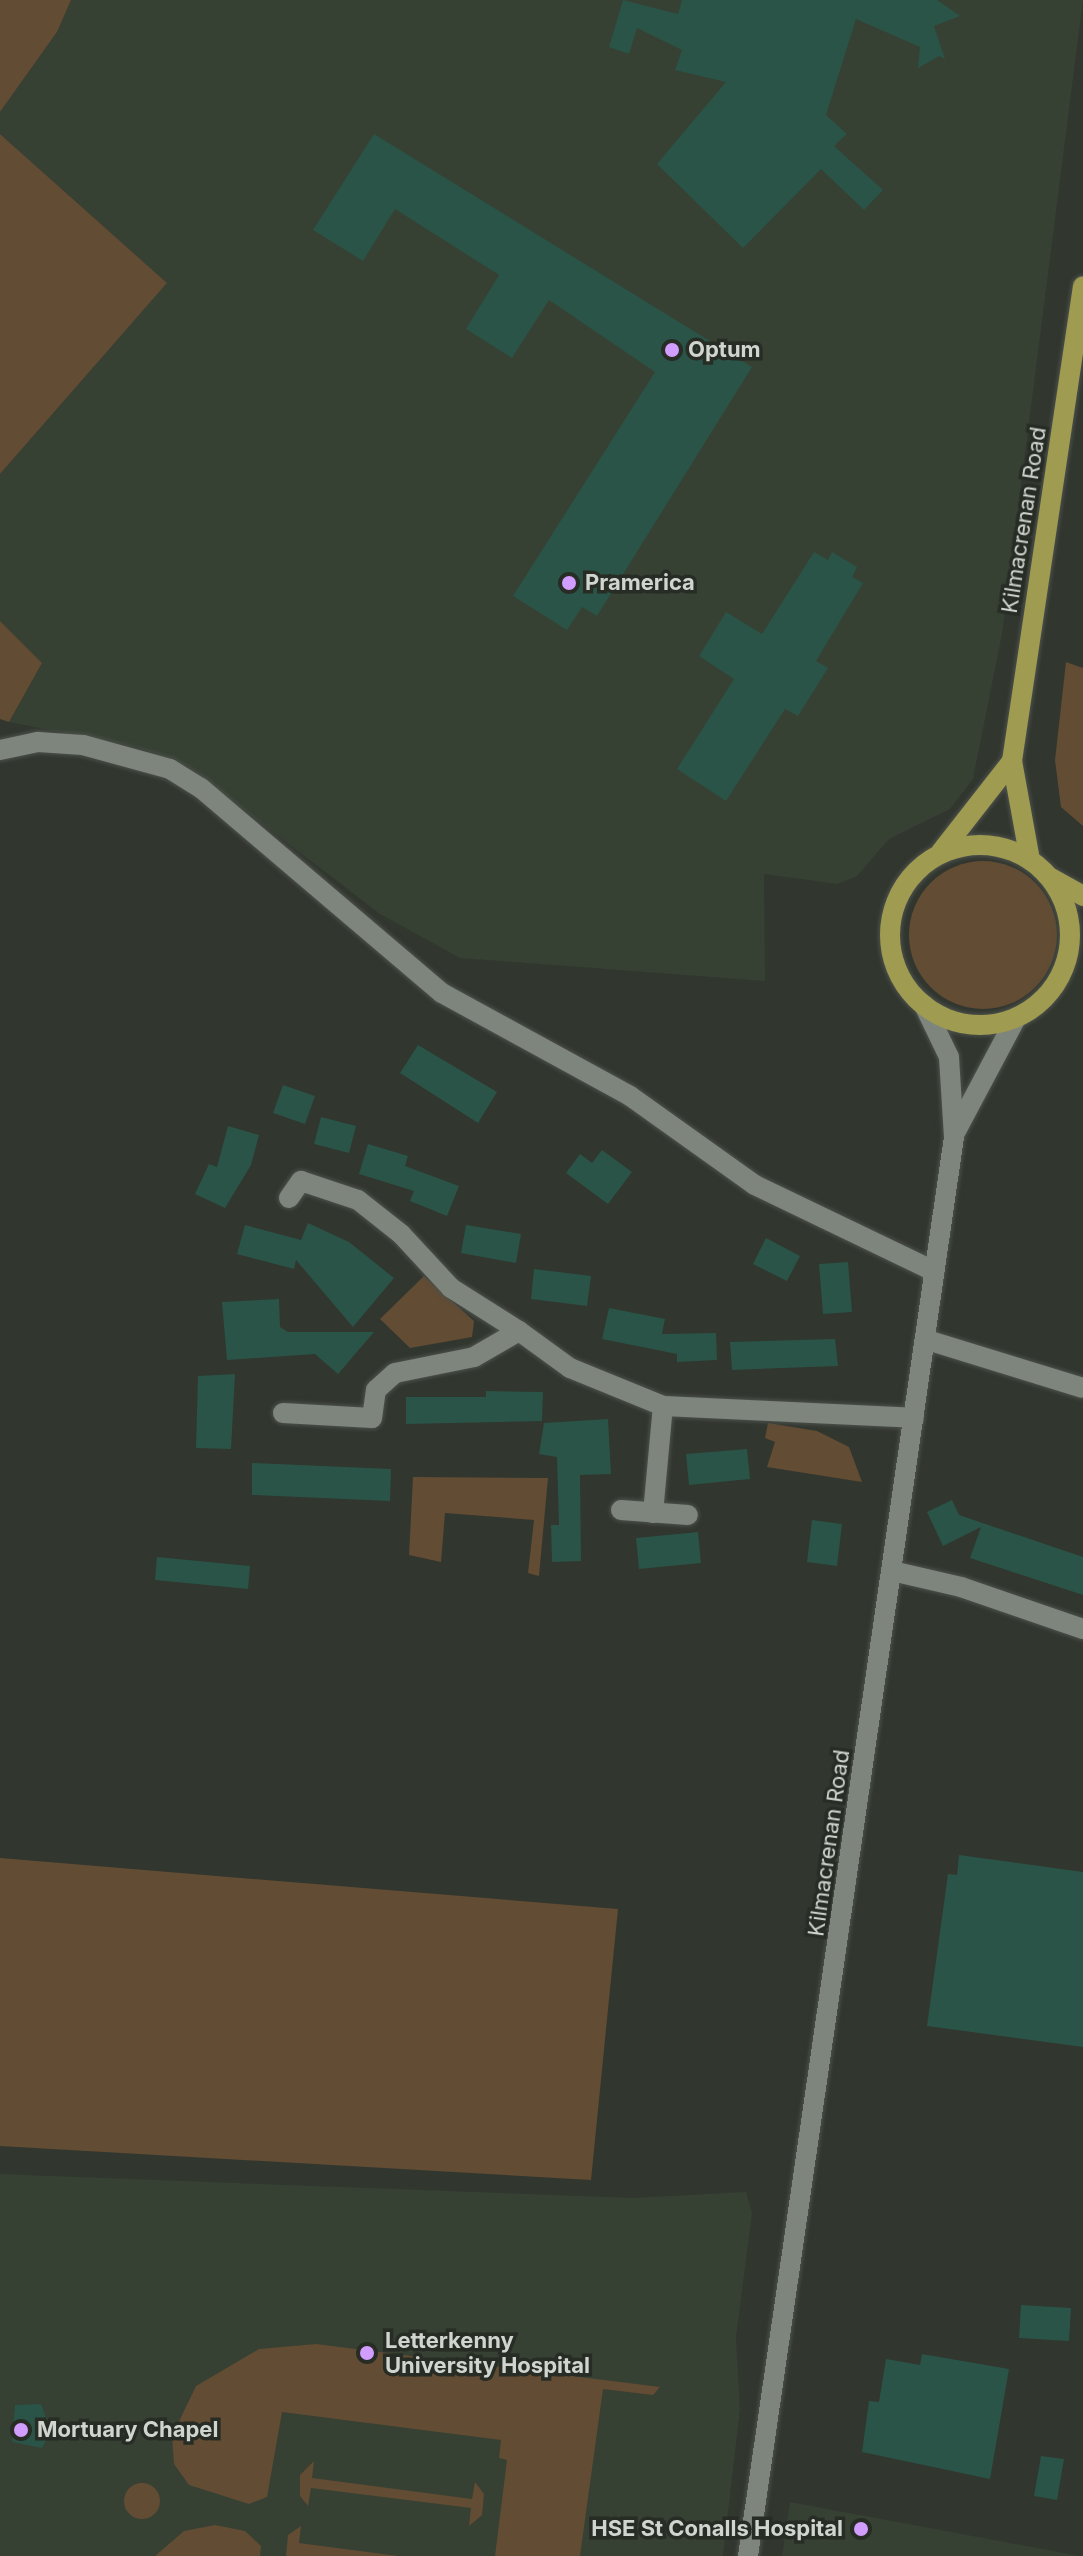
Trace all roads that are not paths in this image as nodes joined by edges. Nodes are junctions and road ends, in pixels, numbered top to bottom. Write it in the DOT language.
graph roads {
  1 [pos="1083,286"];
  2 [pos="0,750"];
  3 [pos="1012,761"];
  4 [pos="937,857"];
  5 [pos="1030,860"];
  6 [pos="1048,876"];
  7 [pos="1083,896"];
  8 [pos="1083,964"];
  9 [pos="1057,983"];
  10 [pos="924,1005"];
  11 [pos="1016,1018"];
  12 [pos="954,1137"];
  13 [pos="289,1198"];
  14 [pos="934,1271"];
  15 [pos="519,1331"];
  16 [pos="927,1340"];
  17 [pos="1083,1388"];
  18 [pos="663,1406"];
  19 [pos="283,1413"];
  20 [pos="914,1418"];
  21 [pos="621,1510"];
  22 [pos="653,1513"];
  23 [pos="688,1515"];
  24 [pos="892,1571"];
  25 [pos="1083,1629"];
  26 [pos="748,2556"];
  1 -- 3 [label="main road, Kilmacrenan Road"];
  2 -- 14 [label="street"];
  3 -- 4 [label="main road"];
  3 -- 5 [label="main road"];
  4 -- 5 [label="main road"];
  4 -- 10 [label="main road"];
  5 -- 6 [label="main road"];
  6 -- 7 [label="main road"];
  6 -- 9 [label="main road"];
  8 -- 9 [label="main road"];
  9 -- 11 [label="main road"];
  10 -- 11 [label="main road"];
  10 -- 12 [label="street, Kilmacrenan Road"];
  11 -- 12 [label="street, Kilmacrenan Road"];
  12 -- 14 [label="street, Kilmacrenan Road"];
  13 -- 15 [label="street"];
  14 -- 16 [label="street, Kilmacrenan Road"];
  15 -- 18 [label="street"];
  15 -- 19 [label="street"];
  16 -- 17 [label="street"];
  16 -- 20 [label="street, Kilmacrenan Road"];
  18 -- 20 [label="street"];
  18 -- 22 [label="street"];
  20 -- 24 [label="street, Kilmacrenan Road"];
  21 -- 22 [label="street"];
  22 -- 23 [label="street"];
  24 -- 25 [label="street"];
  24 -- 26 [label="street, Kilmacrenan Road"];
}
